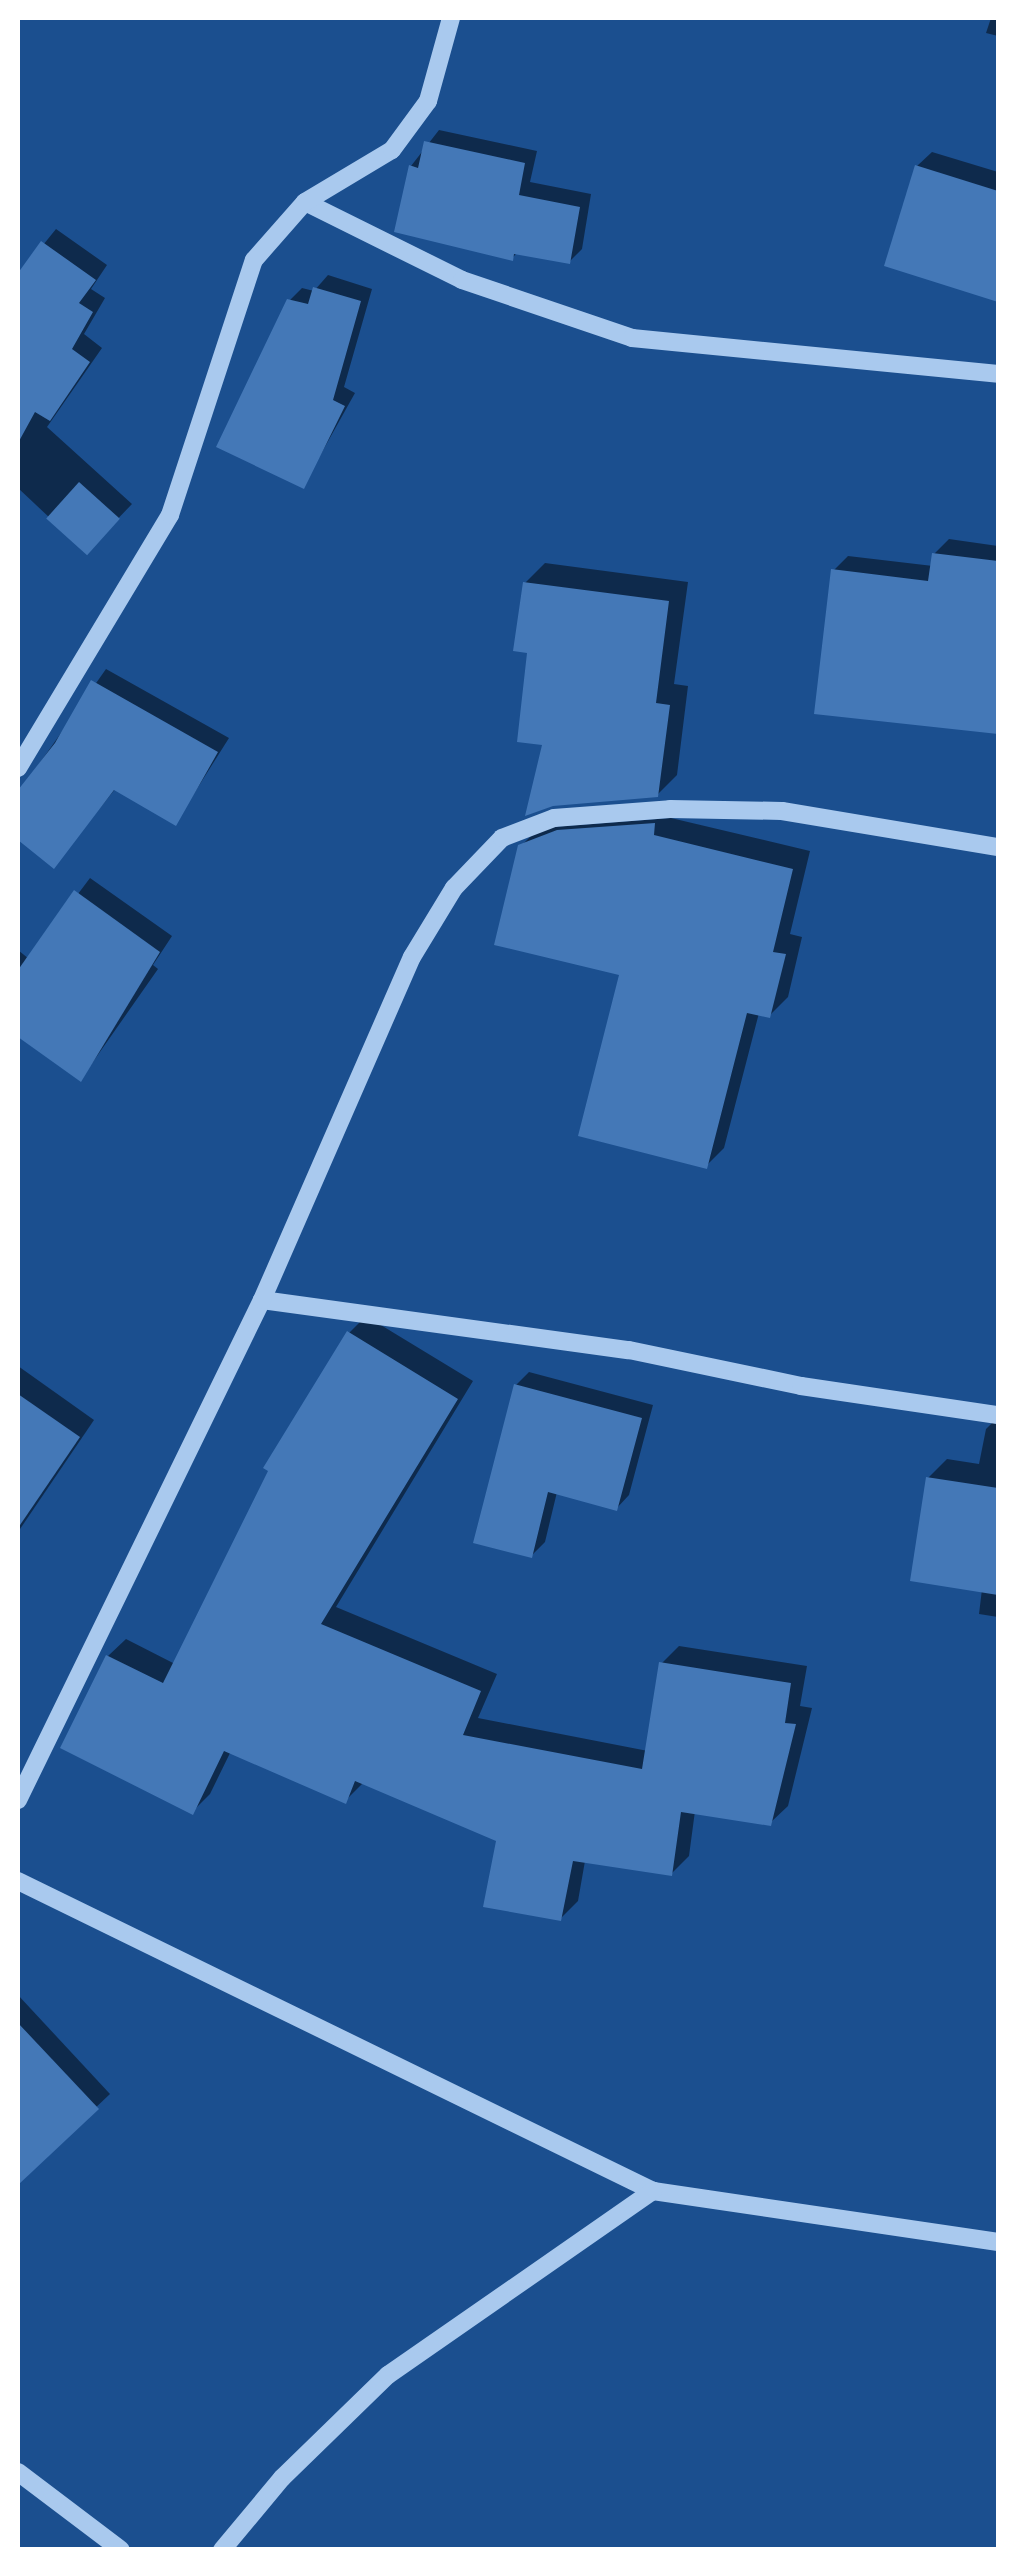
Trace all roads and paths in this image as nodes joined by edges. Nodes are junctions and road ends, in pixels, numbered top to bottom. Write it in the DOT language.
graph roads {
  1 [pos="452,18"];
  2 [pos="305,202"];
  3 [pos="998,374"];
  4 [pos="18,768"];
  5 [pos="998,847"];
  6 [pos="262,1300"];
  7 [pos="998,1415"];
  8 [pos="18,1800"];
  9 [pos="18,1881"];
  10 [pos="653,2191"];
  11 [pos="998,2242"];
  12 [pos="18,2472"];
  13 [pos="121,2550"];
  14 [pos="222,2550"];
  1 -- 2 [label="street"];
  2 -- 3 [label="street"];
  2 -- 4 [label="street"];
  5 -- 6 [label="street"];
  6 -- 7 [label="street"];
  6 -- 8 [label="street"];
  9 -- 10 [label="street"];
  10 -- 11 [label="street"];
  10 -- 14 [label="street"];
  12 -- 13 [label="street"];
}
